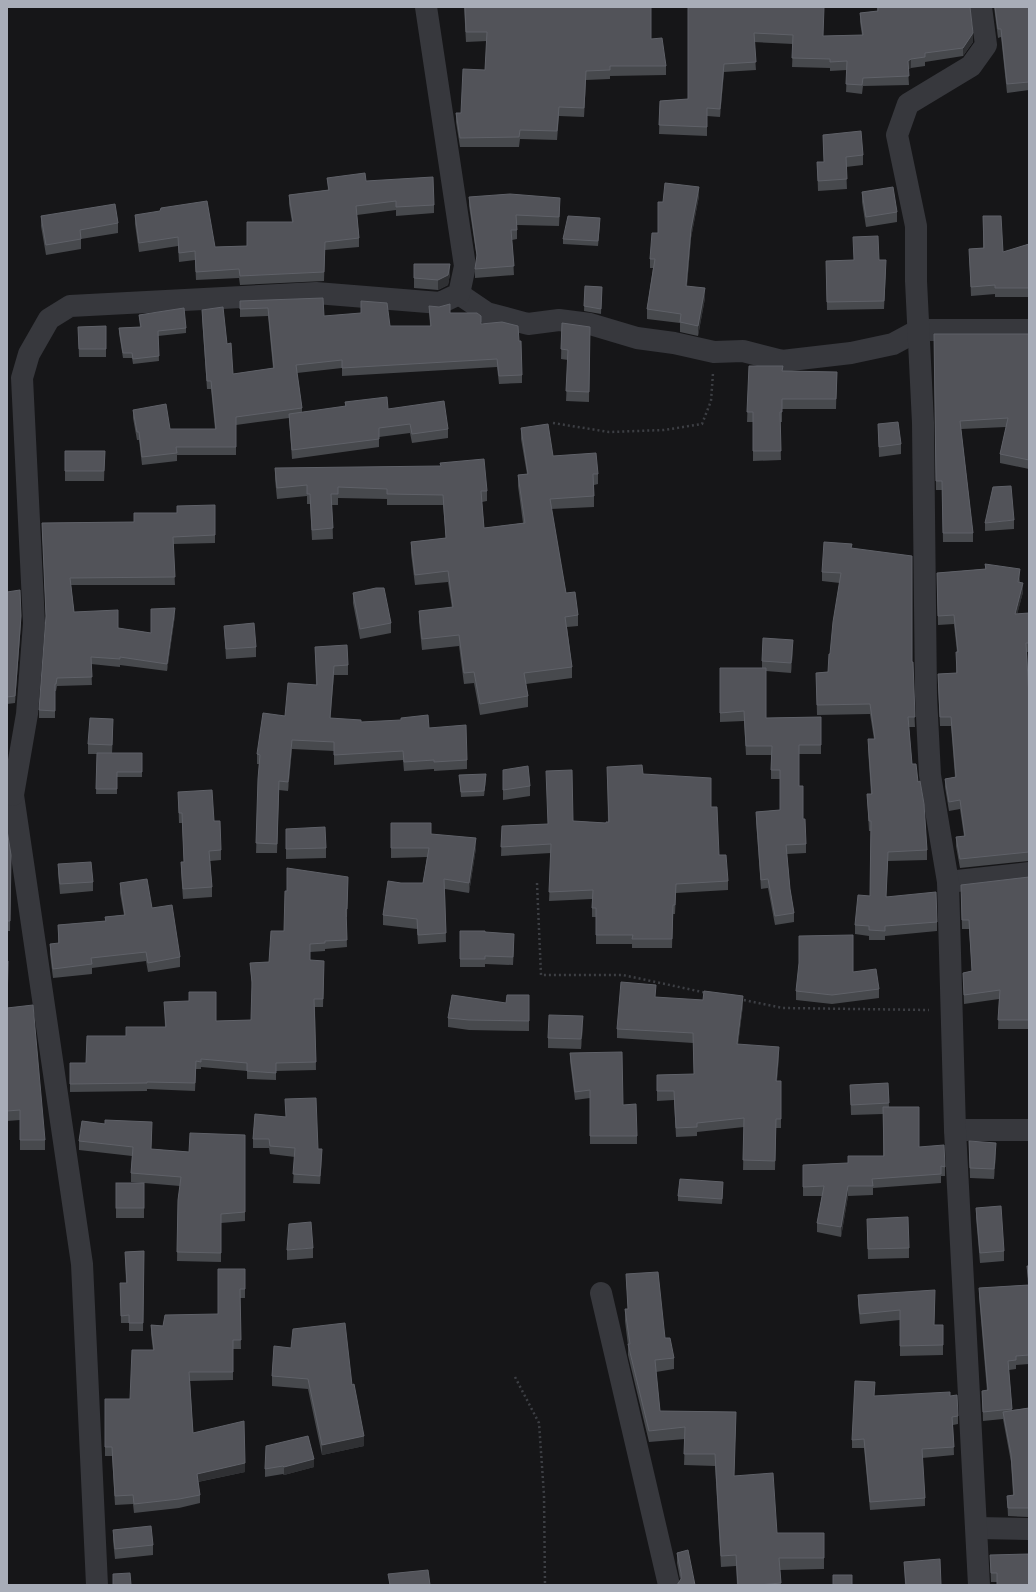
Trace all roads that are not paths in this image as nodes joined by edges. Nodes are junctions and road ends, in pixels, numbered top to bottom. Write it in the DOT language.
graph roads {
  1 [pos="426,7"];
  2 [pos="981,7"];
  3 [pos="459,294"];
  4 [pos="919,330"];
  5 [pos="1029,330"];
  6 [pos="10,785"];
  7 [pos="1029,873"];
  8 [pos="948,882"];
  9 [pos="955,1130"];
  10 [pos="1029,1130"];
  11 [pos="601,1293"];
  12 [pos="977,1528"];
  13 [pos="1029,1529"];
  14 [pos="97,1585"];
  15 [pos="669,1585"];
  16 [pos="979,1585"];
  1 -- 3 [label="street"];
  2 -- 4 [label="street"];
  3 -- 4 [label="street"];
  3 -- 6 [label="street"];
  4 -- 5 [label="street"];
  4 -- 8 [label="street"];
  6 -- 14 [label="street"];
  7 -- 8 [label="street"];
  8 -- 9 [label="street"];
  9 -- 10 [label="street"];
  9 -- 12 [label="street"];
  11 -- 15 [label="street"];
  12 -- 13 [label="street"];
  12 -- 16 [label="street"];
}
